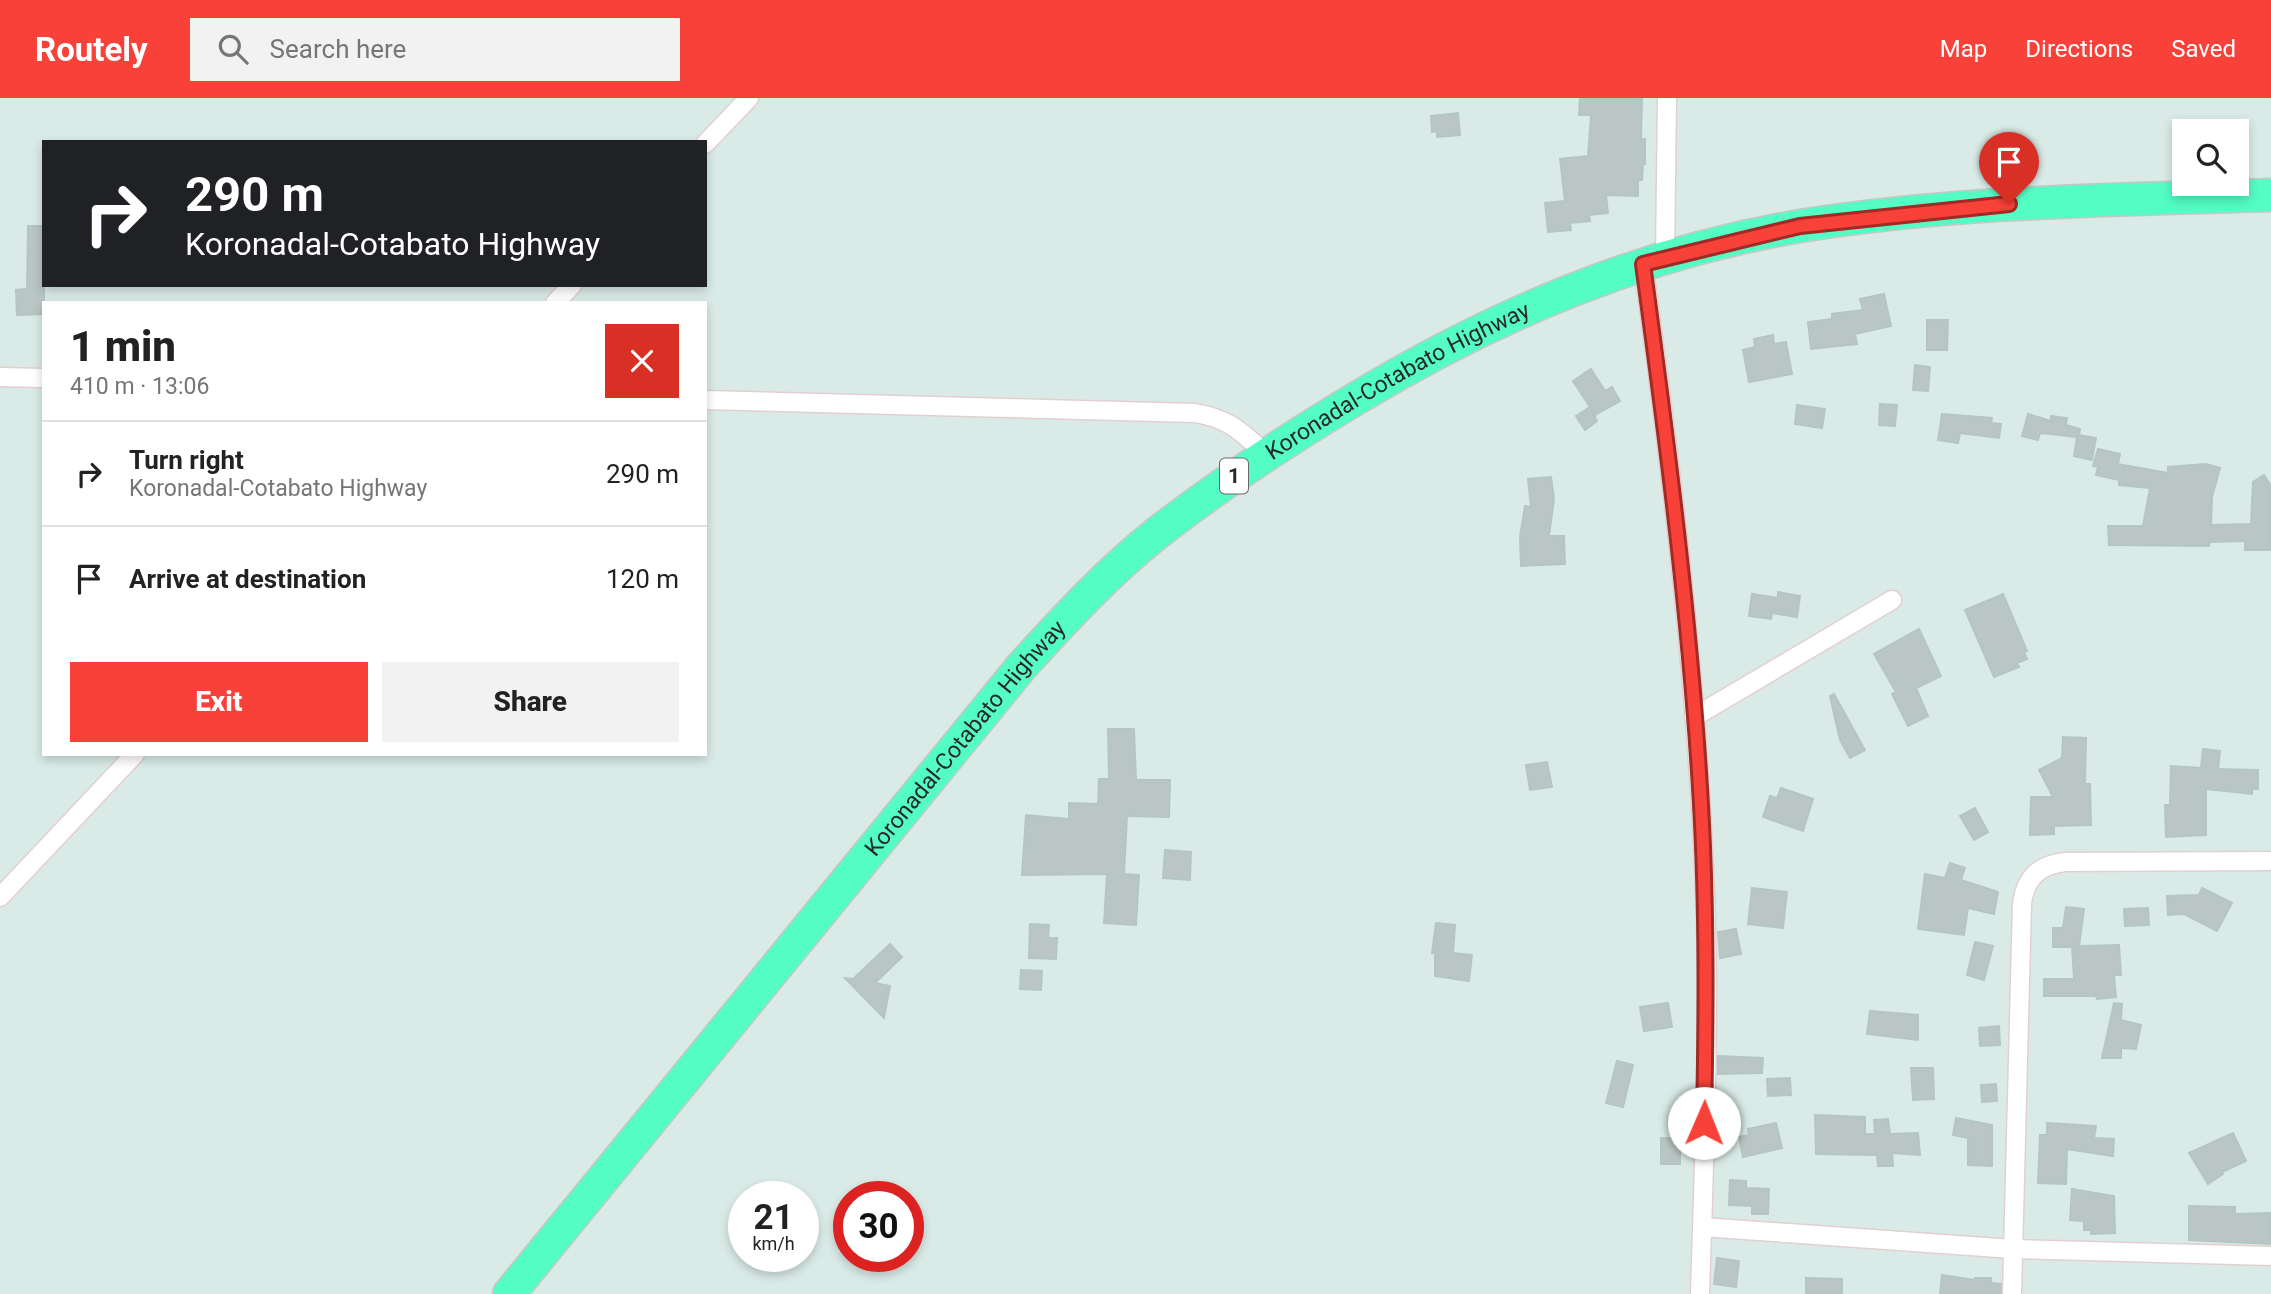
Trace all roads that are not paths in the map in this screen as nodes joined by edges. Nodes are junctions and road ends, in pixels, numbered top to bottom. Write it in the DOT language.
graph roads {
  1 [pos="749,98"];
  2 [pos="1667,98"];
  3 [pos="707,142"];
  4 [pos="2271,195"];
  5 [pos="1654,260"];
  6 [pos="570,287"];
  7 [pos="557,301"];
  8 [pos="0,376"];
  9 [pos="42,378"];
  10 [pos="707,400"];
  11 [pos="1265,453"];
  12 [pos="1892,600"];
  13 [pos="1694,717"];
  14 [pos="133,756"];
  15 [pos="2271,861"];
  16 [pos="0,897"];
  17 [pos="1702,1227"];
  18 [pos="2013,1249"];
  19 [pos="2271,1256"];
  20 [pos="509,1294"];
  21 [pos="1700,1294"];
  22 [pos="2012,1294"];
  1 -- 3 [label="street"];
  2 -- 5 [label="street"];
  4 -- 5 [label="highway, Koronadal-Cotabato Highway / 1"];
  5 -- 11 [label="highway, Koronadal-Cotabato Highway / 1"];
  5 -- 13 [label="street"];
  6 -- 7 [label="street"];
  8 -- 9 [label="street"];
  10 -- 11 [label="street"];
  11 -- 20 [label="highway, Koronadal-Cotabato Highway / 1"];
  12 -- 13 [label="street"];
  13 -- 17 [label="street"];
  14 -- 16 [label="street"];
  15 -- 18 [label="street"];
  17 -- 18 [label="street"];
  17 -- 21 [label="street"];
  18 -- 19 [label="street"];
  18 -- 22 [label="street"];
}
